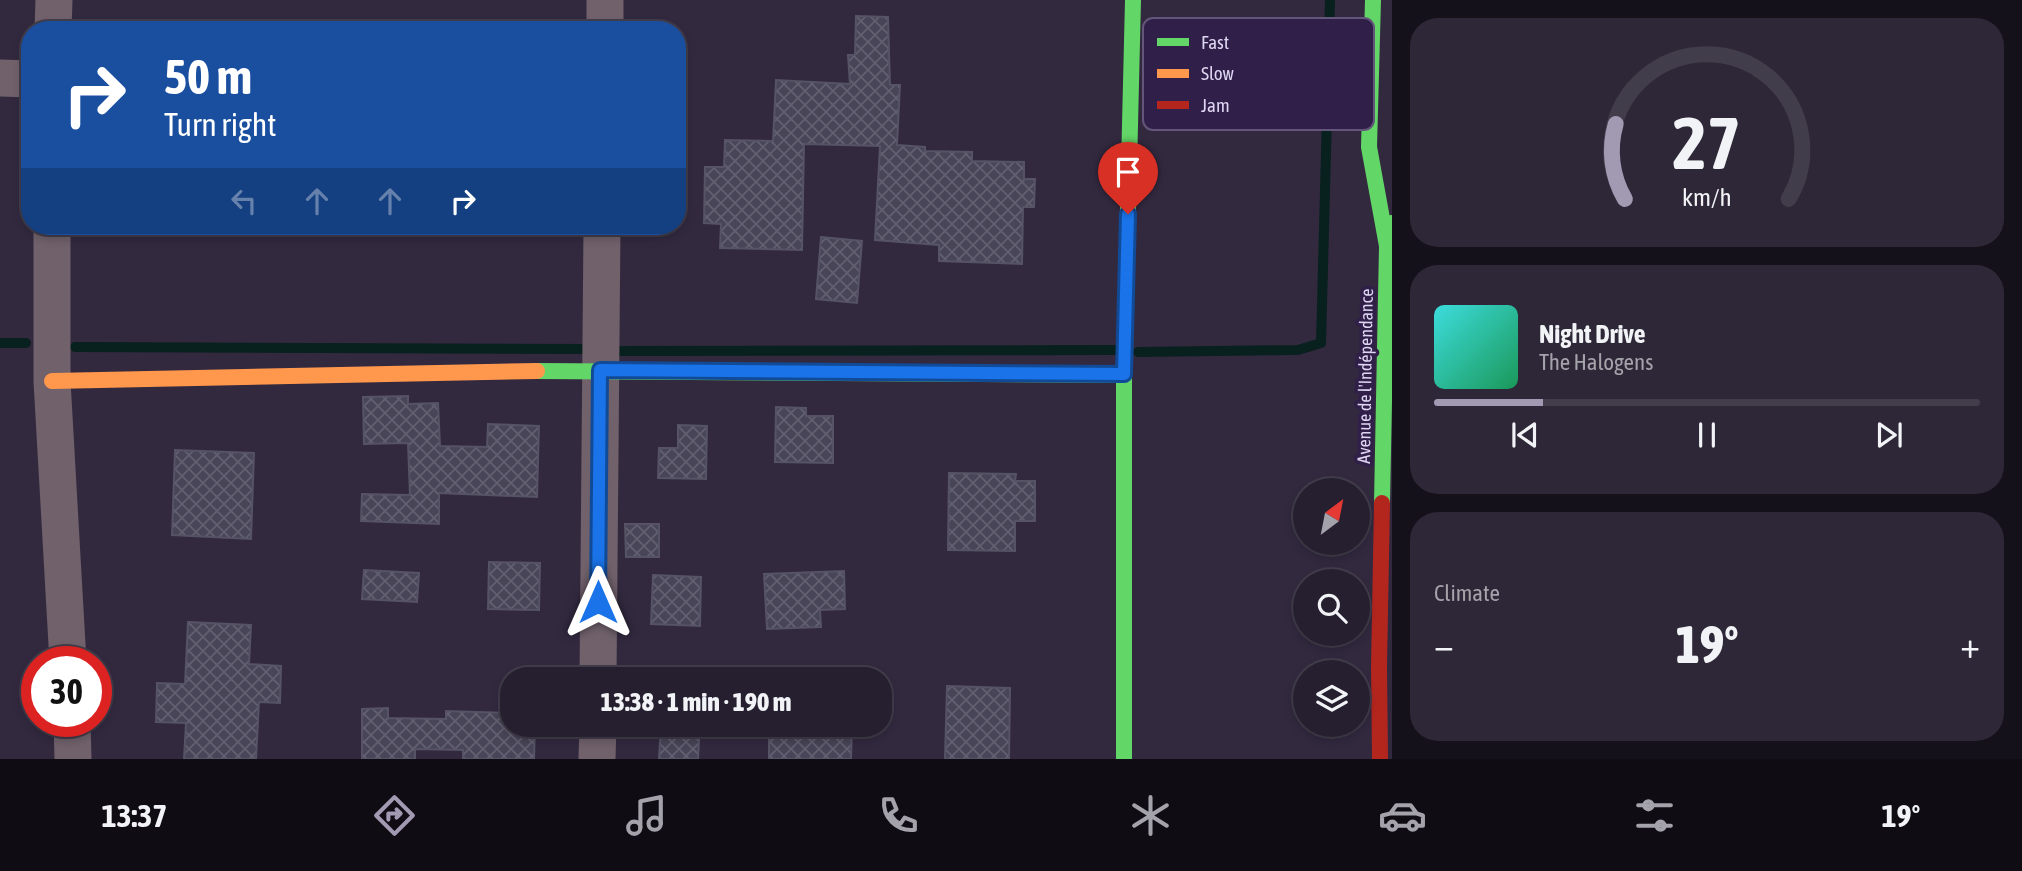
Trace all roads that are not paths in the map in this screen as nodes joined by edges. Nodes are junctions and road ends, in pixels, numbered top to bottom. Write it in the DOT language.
graph roads {
  1 [pos="54,0"];
  2 [pos="605,0"];
  3 [pos="1133,0"];
  4 [pos="1373,0"];
  5 [pos="1373,18"];
  6 [pos="53,21"];
  7 [pos="605,21"];
  8 [pos="0,78"];
  9 [pos="21,79"];
  10 [pos="1369,130"];
  11 [pos="1392,223"];
  12 [pos="52,235"];
  13 [pos="602,235"];
  14 [pos="1387,246"];
  15 [pos="600,370"];
  16 [pos="1124,374"];
  17 [pos="52,381"];
  18 [pos="67,646"];
  19 [pos="598,667"];
  20 [pos="72,737"];
  21 [pos="597,737"];
  22 [pos="73,759"];
  23 [pos="597,759"];
  24 [pos="1124,759"];
  25 [pos="1380,759"];
  1 -- 6 [label="street"];
  2 -- 7 [label="street"];
  3 -- 16 [label="street"];
  4 -- 5 [label="street, Avenue de l'Indépendance"];
  8 -- 9 [label="street"];
  10 -- 14 [label="street, Avenue de l'Indépendance"];
  11 -- 14 [label="street, Avenue de l'Indépendance"];
  12 -- 17 [label="street"];
  13 -- 15 [label="street"];
  14 -- 25 [label="street, Avenue de l'Indépendance"];
  15 -- 16 [label="street"];
  15 -- 17 [label="street"];
  15 -- 19 [label="street"];
  16 -- 24 [label="street"];
  17 -- 18 [label="street"];
  20 -- 22 [label="street"];
  21 -- 23 [label="street"];
}
